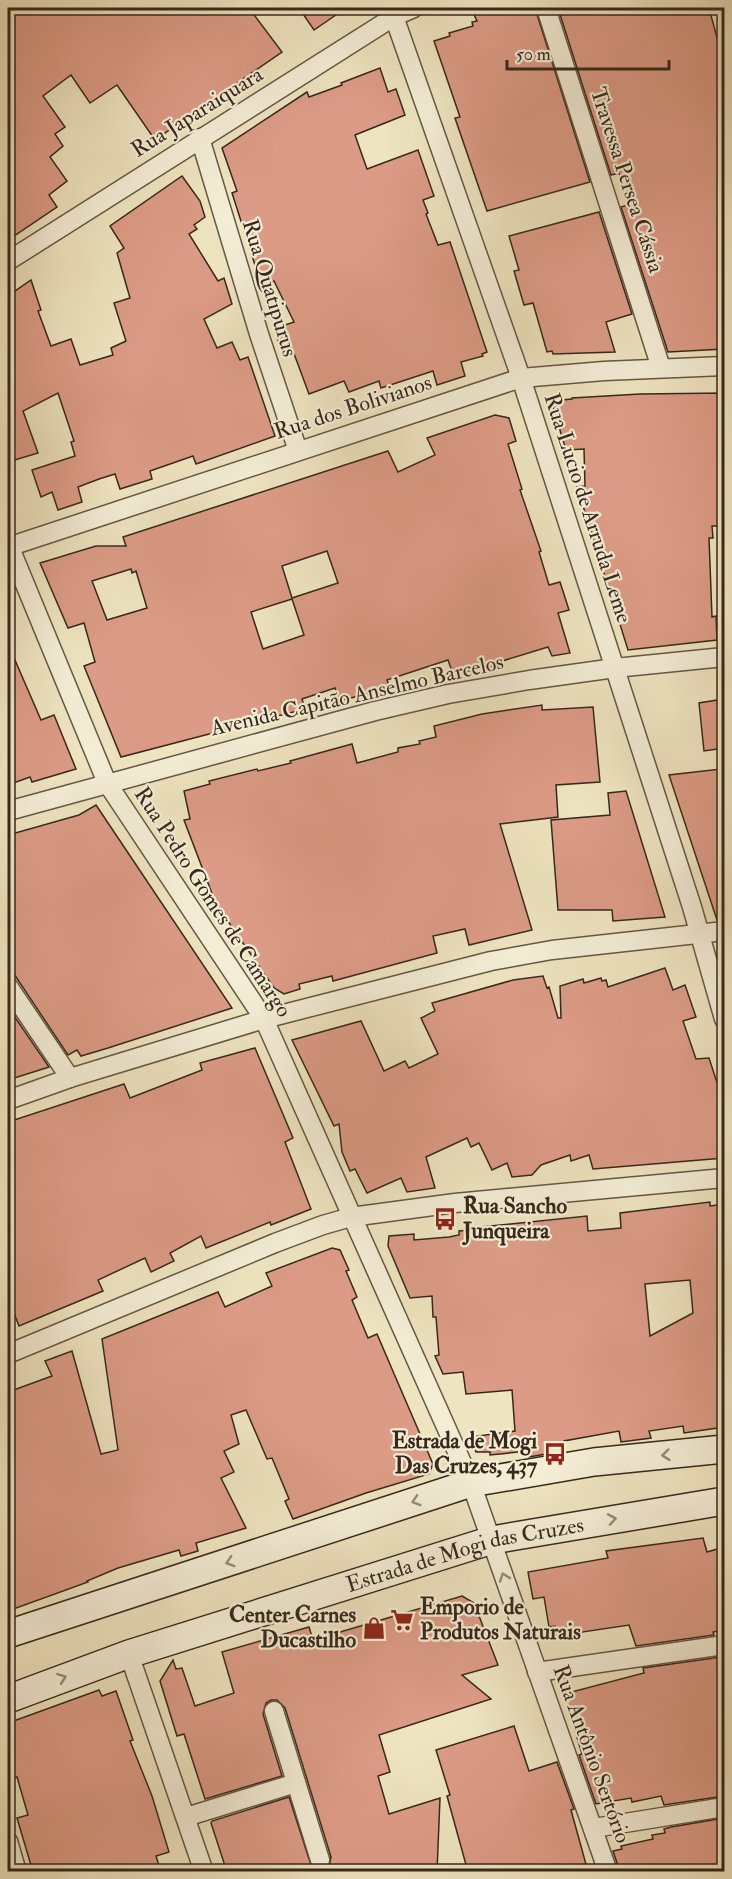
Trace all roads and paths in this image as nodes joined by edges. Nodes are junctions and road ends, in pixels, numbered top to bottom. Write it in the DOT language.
graph roads {
  1 [pos="414,8"];
  2 [pos="546,8"];
  3 [pos="393,12"];
  4 [pos="200,138"];
  5 [pos="8,261"];
  6 [pos="724,366"];
  7 [pos="661,368"];
  8 [pos="521,378"];
  9 [pos="298,451"];
  10 [pos="8,546"];
  11 [pos="724,657"];
  12 [pos="615,668"];
  13 [pos="107,783"];
  14 [pos="8,811"];
  15 [pos="724,931"];
  16 [pos="700,933"];
  17 [pos="8,986"];
  18 [pos="724,1018"];
  19 [pos="264,1019"];
  20 [pos="70,1078"];
  21 [pos="8,1100"];
  22 [pos="724,1178"];
  23 [pos="351,1217"];
  24 [pos="8,1354"];
  25 [pos="724,1449"];
  26 [pos="471,1483"];
  27 [pos="724,1501"];
  28 [pos="492,1540"];
  29 [pos="8,1634"];
  30 [pos="724,1645"];
  31 [pos="129,1654"];
  32 [pos="537,1672"];
  33 [pos="8,1699"];
  34 [pos="274,1711"];
  35 [pos="296,1783"];
  36 [pos="724,1807"];
  37 [pos="186,1817"];
  38 [pos="594,1828"];
  39 [pos="8,1841"];
  40 [pos="320,1860"];
  41 [pos="17,1872"];
  42 [pos="204,1872"];
  43 [pos="608,1872"];
  1 -- 3 [label="street, Rua Japaraiquara"];
  2 -- 7 [label="street, Travessa Persea Cássia"];
  3 -- 4 [label="street, Rua Japaraiquara"];
  3 -- 8 [label="street, Rua Lucio de Arruda Leme"];
  4 -- 5 [label="street, Rua Japaraiquara"];
  4 -- 9 [label="street, Rua Quatipurus"];
  6 -- 7 [label="street, Rua dos Bolivianos"];
  7 -- 8 [label="street, Rua dos Bolivianos"];
  8 -- 9 [label="street, Rua dos Bolivianos"];
  8 -- 12 [label="street, Rua Lucio de Arruda Leme"];
  9 -- 10 [label="street, Rua dos Bolivianos"];
  10 -- 13 [label="street, Rua Pedro Gomes de Camargo"];
  11 -- 12 [label="street, Avenida Capitão Anselmo Barcelos"];
  12 -- 13 [label="street, Avenida Capitão Anselmo Barcelos"];
  12 -- 16 [label="street, Rua Lucio de Arruda Leme"];
  13 -- 14 [label="street, Avenida Capitão Anselmo Barcelos"];
  13 -- 19 [label="street, Rua Pedro Gomes de Camargo"];
  15 -- 16 [label="street"];
  16 -- 18 [label="street, Rua Lucio de Arruda Leme"];
  16 -- 19 [label="street"];
  17 -- 20 [label="street"];
  19 -- 20 [label="street"];
  19 -- 23 [label="street, Rua Pedro Gomes de Camargo"];
  20 -- 21 [label="street"];
  22 -- 23 [label="street"];
  23 -- 24 [label="street"];
  23 -- 26 [label="street, Rua Pedro Gomes de Camargo"];
  25 -- 26 [label="main road, one-way"];
  26 -- 28 [label="street, Rua Antônio Sertório"];
  26 -- 29 [label="main road, one-way"];
  28 -- 27 [label="main road, Estrada de Mogi das Cruzes, one-way"];
  28 -- 31 [label="main road, Estrada de Mogi das Cruzes"];
  32 -- 28 [label="street, Rua Antônio Sertório, one-way"];
  30 -- 32 [label="street"];
  33 -- 31 [label="main road, Estrada de Mogi das Cruzes, one-way"];
  31 -- 37 [label="street"];
  32 -- 38 [label="street, Rua Antônio Sertório"];
  34 -- 35 [label="street"];
  35 -- 37 [label="street"];
  35 -- 40 [label="street"];
  36 -- 38 [label="street"];
  37 -- 42 [label="street"];
  38 -- 43 [label="street, Rua Antônio Sertório"];
  39 -- 41 [label="street"];
}
